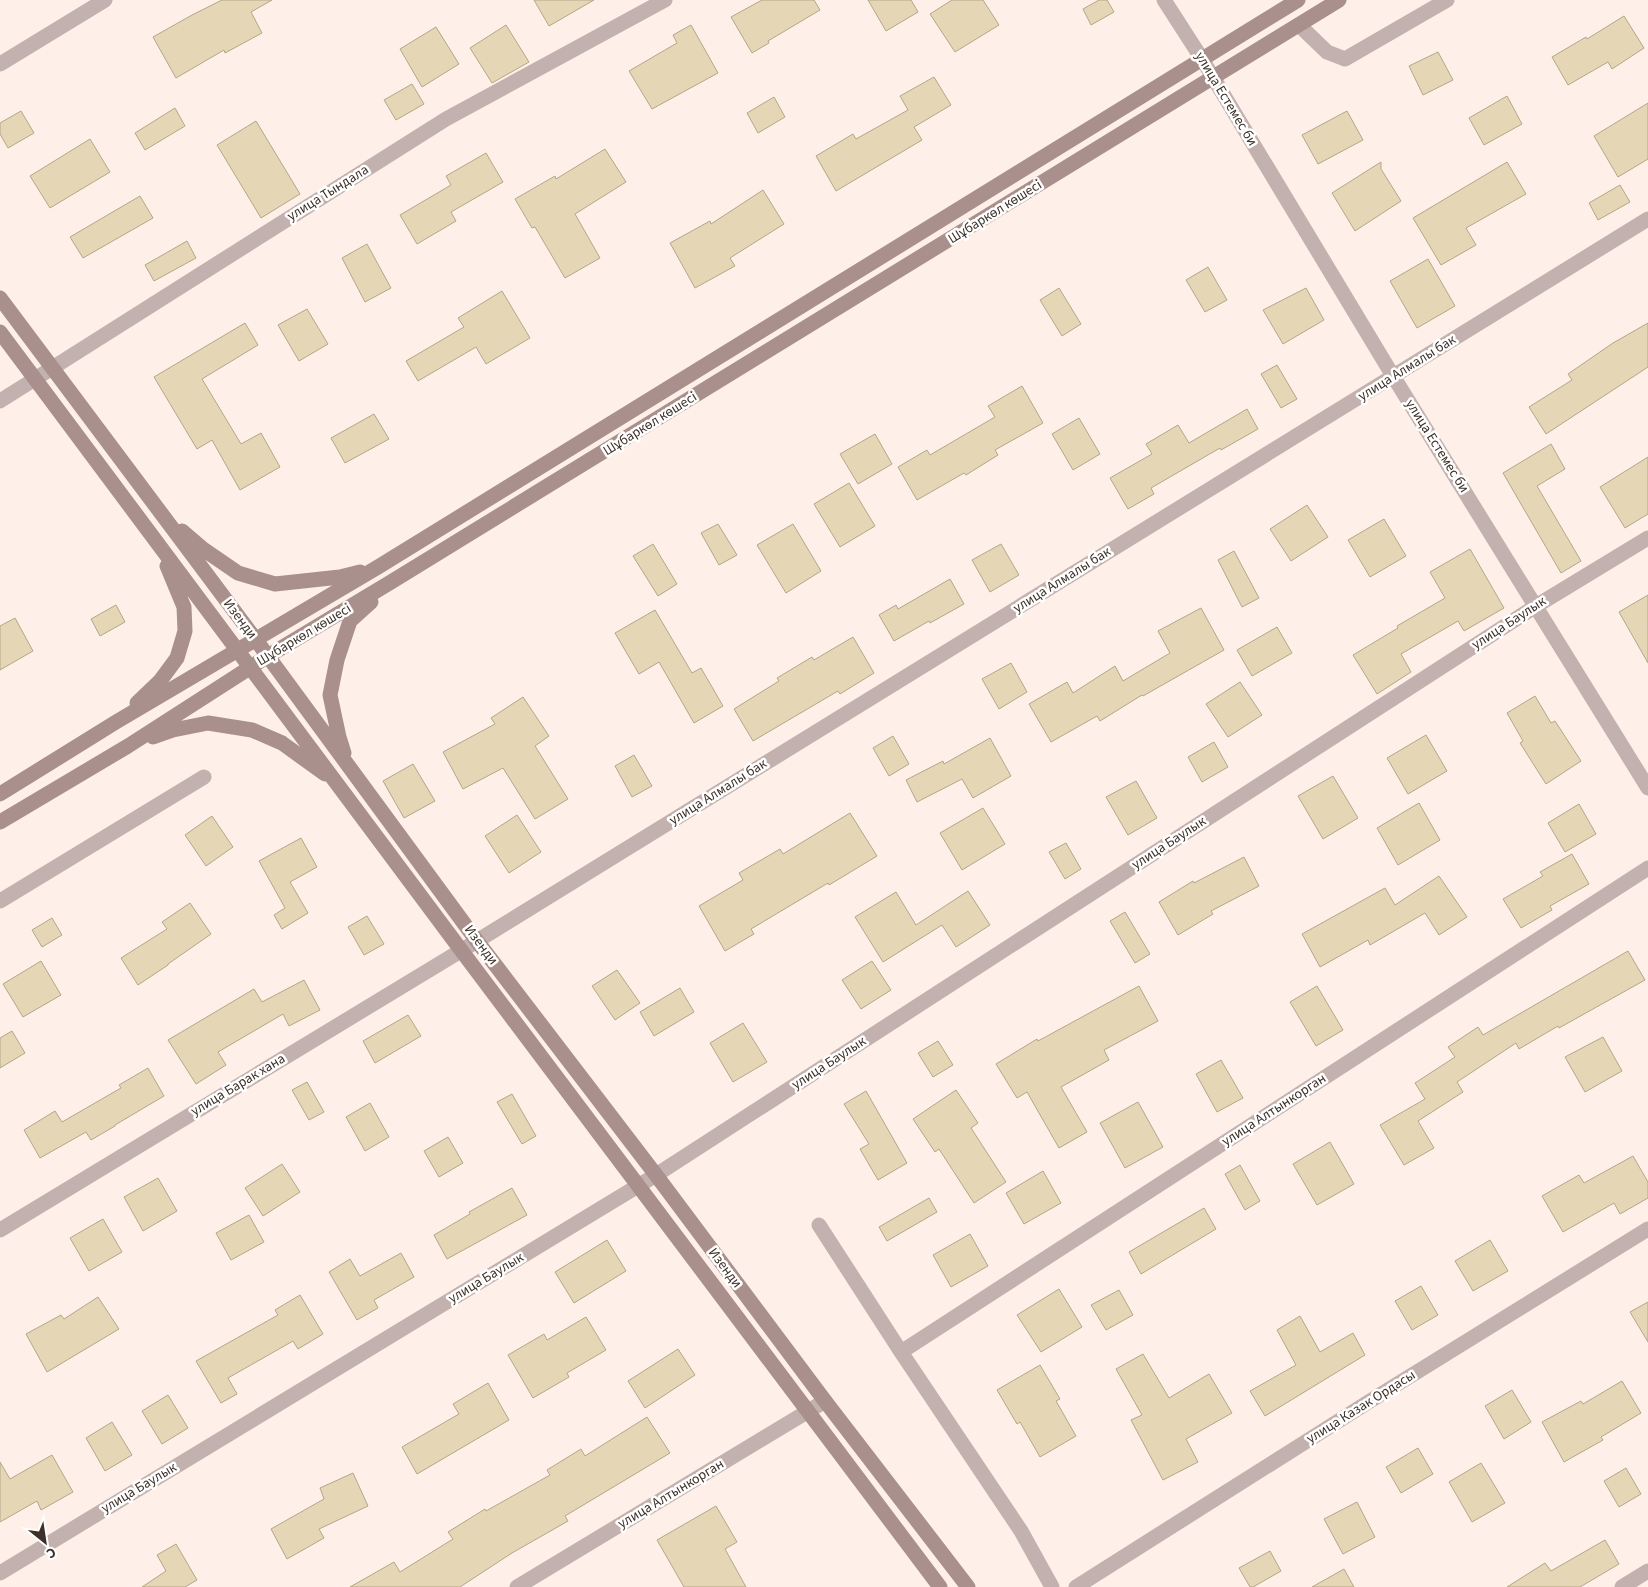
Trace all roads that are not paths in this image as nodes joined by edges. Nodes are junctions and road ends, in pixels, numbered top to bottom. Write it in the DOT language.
graph roads {
  1 [pos="105,0"];
  2 [pos="665,0"];
  3 [pos="1164,0"];
  4 [pos="1298,0"];
  5 [pos="1339,0"];
  6 [pos="1447,0"];
  7 [pos="1299,25"];
  8 [pos="1202,59"];
  9 [pos="0,64"];
  10 [pos="1214,78"];
  11 [pos="1648,220"];
  12 [pos="0,298"];
  13 [pos="0,332"];
  14 [pos="53,368"];
  15 [pos="1394,376"];
  16 [pos="35,379"];
  17 [pos="0,401"];
  18 [pos="160,512"];
  19 [pos="149,531"];
  20 [pos="1648,538"];
  21 [pos="378,566"];
  22 [pos="391,582"];
  23 [pos="1536,606"];
  24 [pos="256,640"];
  25 [pos="238,650"];
  26 [pos="268,656"];
  27 [pos="251,667"];
  28 [pos="116,722"];
  29 [pos="128,746"];
  30 [pos="350,768"];
  31 [pos="204,777"];
  32 [pos="338,783"];
  33 [pos="1648,788"];
  34 [pos="0,794"];
  35 [pos="0,822"];
  36 [pos="1648,868"];
  37 [pos="0,901"];
  38 [pos="477,941"];
  39 [pos="461,950"];
  40 [pos="656,1175"];
  41 [pos="638,1185"];
  42 [pos="819,1225"];
  43 [pos="1648,1229"];
  44 [pos="0,1230"];
  45 [pos="901,1352"];
  46 [pos="825,1401"];
  47 [pos="809,1411"];
  48 [pos="1648,1571"];
  49 [pos="0,1573"];
  50 [pos="517,1587"];
  51 [pos="940,1587"];
  52 [pos="968,1587"];
  53 [pos="1052,1587"];
  54 [pos="1076,1587"];
  55 [pos="1622,1587"];
  1 -- 9 [label="street"];
  2 -- 14 [label="street, улица Тындала"];
  3 -- 8 [label="street, улица Естемес би"];
  4 -- 8 [label="street, Шұбаркөл көшесі"];
  5 -- 7 [label="street, Шұбаркөл көшесі"];
  6 -- 7 [label="street"];
  7 -- 10 [label="street, Шұбаркөл көшесі"];
  8 -- 10 [label="street, улица Естемес би"];
  8 -- 21 [label="street, Шұбаркөл көшесі"];
  10 -- 15 [label="street, улица Естемес би"];
  10 -- 22 [label="street, Шұбаркөл көшесі"];
  11 -- 15 [label="street, улица Алмалы бак"];
  12 -- 14 [label="street, Изенди"];
  13 -- 16 [label="street, Изенди"];
  14 -- 16 [label="street, улица Тындала"];
  14 -- 18 [label="street, Изенди"];
  15 -- 23 [label="street, улица Естемес би"];
  15 -- 38 [label="street, улица Алмалы бак"];
  16 -- 17 [label="street, улица Тындала"];
  16 -- 19 [label="street, Изенди"];
  18 -- 21 [label="street"];
  18 -- 24 [label="street, Изенди"];
  19 -- 25 [label="street, Изенди"];
  19 -- 28 [label="street"];
  20 -- 23 [label="street, улица Баулык"];
  21 -- 24 [label="street, Шұбаркөл көшесі"];
  22 -- 26 [label="street, Шұбаркөл көшесі"];
  22 -- 30 [label="street"];
  23 -- 33 [label="street, улица Естемес би"];
  23 -- 40 [label="street, улица Баулык"];
  24 -- 25 [label="street, Шұбаркөл көшесі"];
  24 -- 26 [label="street, Изенди"];
  25 -- 27 [label="street, Изенди"];
  25 -- 28 [label="street, Шұбаркөл көшесі"];
  26 -- 27 [label="street, Шұбаркөл көшесі"];
  26 -- 30 [label="street, Изенди"];
  27 -- 29 [label="street, Шұбаркөл көшесі"];
  27 -- 32 [label="street, Изенди"];
  28 -- 34 [label="street, Шұбаркөл көшесі"];
  29 -- 32 [label="street"];
  29 -- 35 [label="street, Шұбаркөл көшесі"];
  30 -- 38 [label="street, Изенди"];
  31 -- 37 [label="street"];
  32 -- 39 [label="street, Изенди"];
  36 -- 45 [label="street, улица Алтынкорган"];
  38 -- 39 [label="street, улица Барак хана"];
  38 -- 40 [label="street, Изенди"];
  39 -- 41 [label="street, Изенди"];
  39 -- 44 [label="street, улица Барак хана"];
  40 -- 41 [label="street, улица Баулык"];
  40 -- 46 [label="street, Изенди"];
  41 -- 47 [label="street, Изенди"];
  41 -- 49 [label="street, улица Баулык"];
  42 -- 45 [label="street"];
  43 -- 54 [label="street, улица Казак Ордасы"];
  45 -- 53 [label="street"];
  46 -- 47 [label="street, улица Алтынкорган"];
  46 -- 52 [label="street, Изенди"];
  47 -- 50 [label="street, улица Алтынкорган"];
  47 -- 51 [label="street, Изенди"];
  48 -- 55 [label="street"];
}
